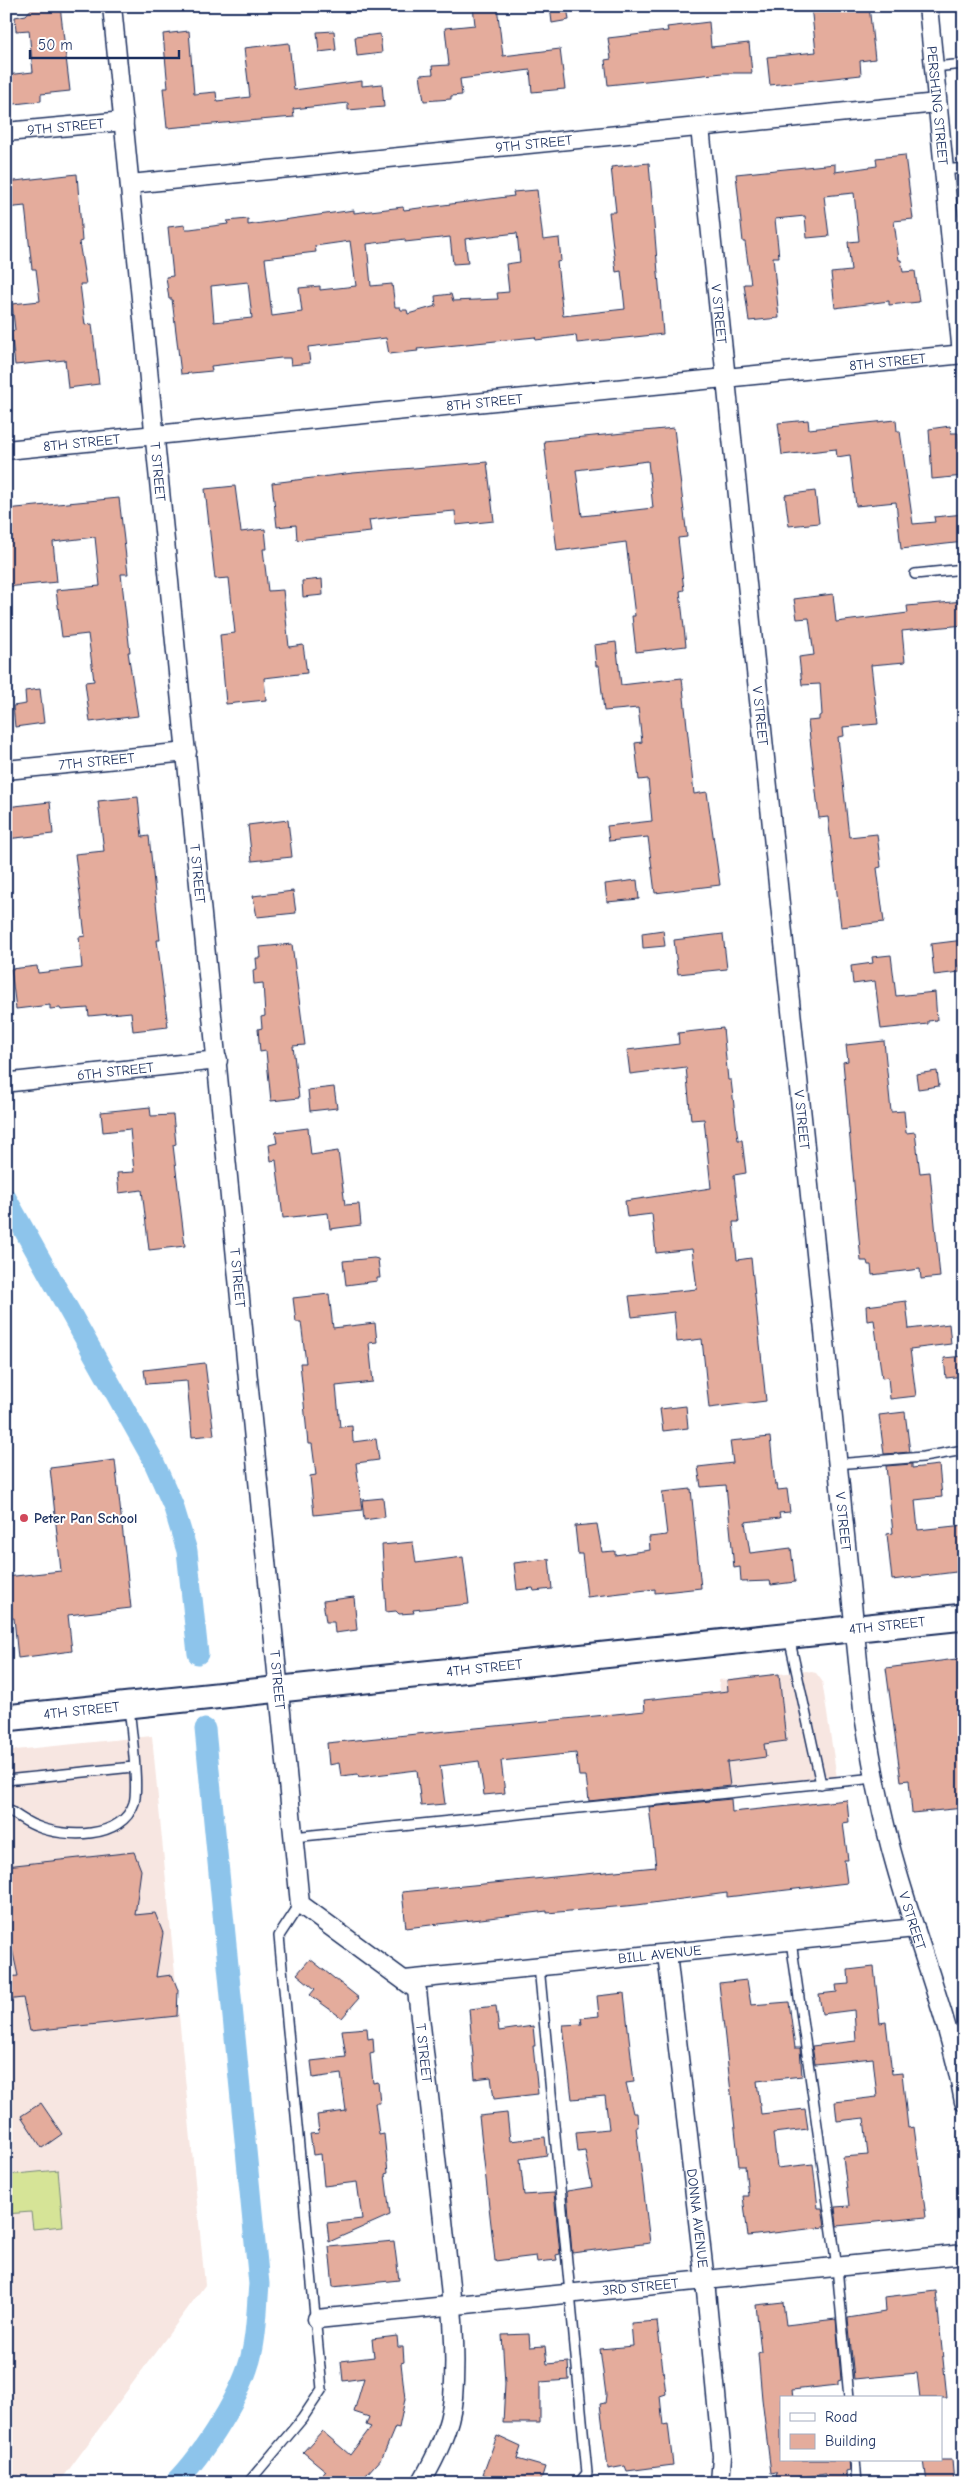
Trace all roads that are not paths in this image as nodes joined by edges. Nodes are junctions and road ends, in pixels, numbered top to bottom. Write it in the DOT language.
graph roads {
  1 [pos="112,6"];
  2 [pos="928,6"];
  3 [pos="964,64"];
  4 [pos="934,67"];
  5 [pos="937,103"];
  6 [pos="124,121"];
  7 [pos="700,127"];
  8 [pos="6,132"];
  9 [pos="964,168"];
  10 [pos="944,170"];
  11 [pos="130,184"];
  12 [pos="963,354"];
  13 [pos="725,378"];
  14 [pos="156,435"];
  15 [pos="6,450"];
  16 [pos="964,568"];
  17 [pos="915,574"];
  18 [pos="187,752"];
  19 [pos="6,770"];
  20 [pos="218,1060"];
  21 [pos="12,1082"];
  22 [pos="964,1450"];
  23 [pos="836,1464"];
  24 [pos="964,1617"];
  25 [pos="854,1629"];
  26 [pos="788,1636"];
  27 [pos="278,1691"];
  28 [pos="129,1706"];
  29 [pos="6,1718"];
  30 [pos="133,1767"];
  31 [pos="875,1778"];
  32 [pos="6,1780"];
  33 [pos="821,1784"];
  34 [pos="6,1808"];
  35 [pos="293,1837"];
  36 [pos="300,1904"];
  37 [pos="916,1928"];
  38 [pos="791,1941"];
  39 [pos="667,1954"];
  40 [pos="539,1966"];
  41 [pos="405,1980"];
  42 [pos="956,2031"];
  43 [pos="964,2102"];
  44 [pos="964,2254"];
  45 [pos="836,2267"];
  46 [pos="705,2281"];
  47 [pos="571,2294"];
  48 [pos="452,2306"];
  49 [pos="317,2320"];
  50 [pos="849,2396"];
  51 [pos="855,2462"];
  52 [pos="248,2483"];
  53 [pos="421,2483"];
  54 [pos="579,2483"];
  55 [pos="720,2483"];
  56 [pos="858,2483"];
  1 -- 6 [label="street, T STREET"];
  2 -- 4 [label="street, PERSHING STREET"];
  3 -- 4 [label="lane"];
  4 -- 5 [label="street, PERSHING STREET"];
  5 -- 7 [label="street, 9TH STREET"];
  5 -- 10 [label="street, PERSHING STREET"];
  6 -- 8 [label="street, 9TH STREET"];
  6 -- 11 [label="street, T STREET"];
  7 -- 11 [label="street, 9TH STREET"];
  7 -- 13 [label="street, V STREET"];
  9 -- 10 [label="lane"];
  10 -- 12 [label="street, PERSHING STREET"];
  11 -- 14 [label="street, T STREET"];
  12 -- 13 [label="street, 8TH STREET"];
  13 -- 14 [label="street, 8TH STREET"];
  13 -- 23 [label="street, V STREET"];
  14 -- 15 [label="street, 8TH STREET"];
  14 -- 18 [label="street, T STREET"];
  16 -- 17 [label="lane"];
  18 -- 19 [label="street, 7TH STREET"];
  18 -- 20 [label="street, T STREET"];
  20 -- 21 [label="street, 6TH STREET"];
  20 -- 27 [label="street, T STREET"];
  22 -- 23 [label="lane"];
  23 -- 25 [label="street, V STREET"];
  24 -- 25 [label="street, 4TH STREET"];
  25 -- 26 [label="street, 4TH STREET"];
  25 -- 31 [label="street, V STREET"];
  26 -- 27 [label="street, 4TH STREET"];
  26 -- 33 [label="lane"];
  27 -- 28 [label="street, 4TH STREET"];
  27 -- 35 [label="street, T STREET"];
  28 -- 29 [label="street, 4TH STREET"];
  28 -- 30 [label="lane"];
  30 -- 32 [label="lane"];
  30 -- 34 [label="lane"];
  31 -- 33 [label="lane"];
  31 -- 37 [label="street, V STREET"];
  33 -- 35 [label="lane"];
  35 -- 36 [label="street, T STREET"];
  36 -- 41 [label="street, T STREET"];
  36 -- 49 [label="lane"];
  37 -- 38 [label="street, BILL AVENUE"];
  37 -- 42 [label="street, V STREET"];
  38 -- 39 [label="street, BILL AVENUE"];
  38 -- 45 [label="lane"];
  39 -- 40 [label="street, BILL AVENUE"];
  39 -- 46 [label="street, DONNA AVENUE"];
  40 -- 41 [label="street, BILL AVENUE"];
  40 -- 47 [label="lane"];
  41 -- 48 [label="street, T STREET"];
  42 -- 43 [label="street, V STREET"];
  44 -- 45 [label="street, 3RD STREET"];
  45 -- 46 [label="street, 3RD STREET"];
  45 -- 50 [label="lane"];
  46 -- 47 [label="street, 3RD STREET"];
  46 -- 55 [label="street, DONNA AVENUE"];
  47 -- 48 [label="street, 3RD STREET"];
  47 -- 54 [label="lane"];
  48 -- 49 [label="street, 3RD STREET"];
  48 -- 53 [label="street, T STREET"];
  49 -- 52 [label="lane"];
  51 -- 56 [label="lane"];
}
